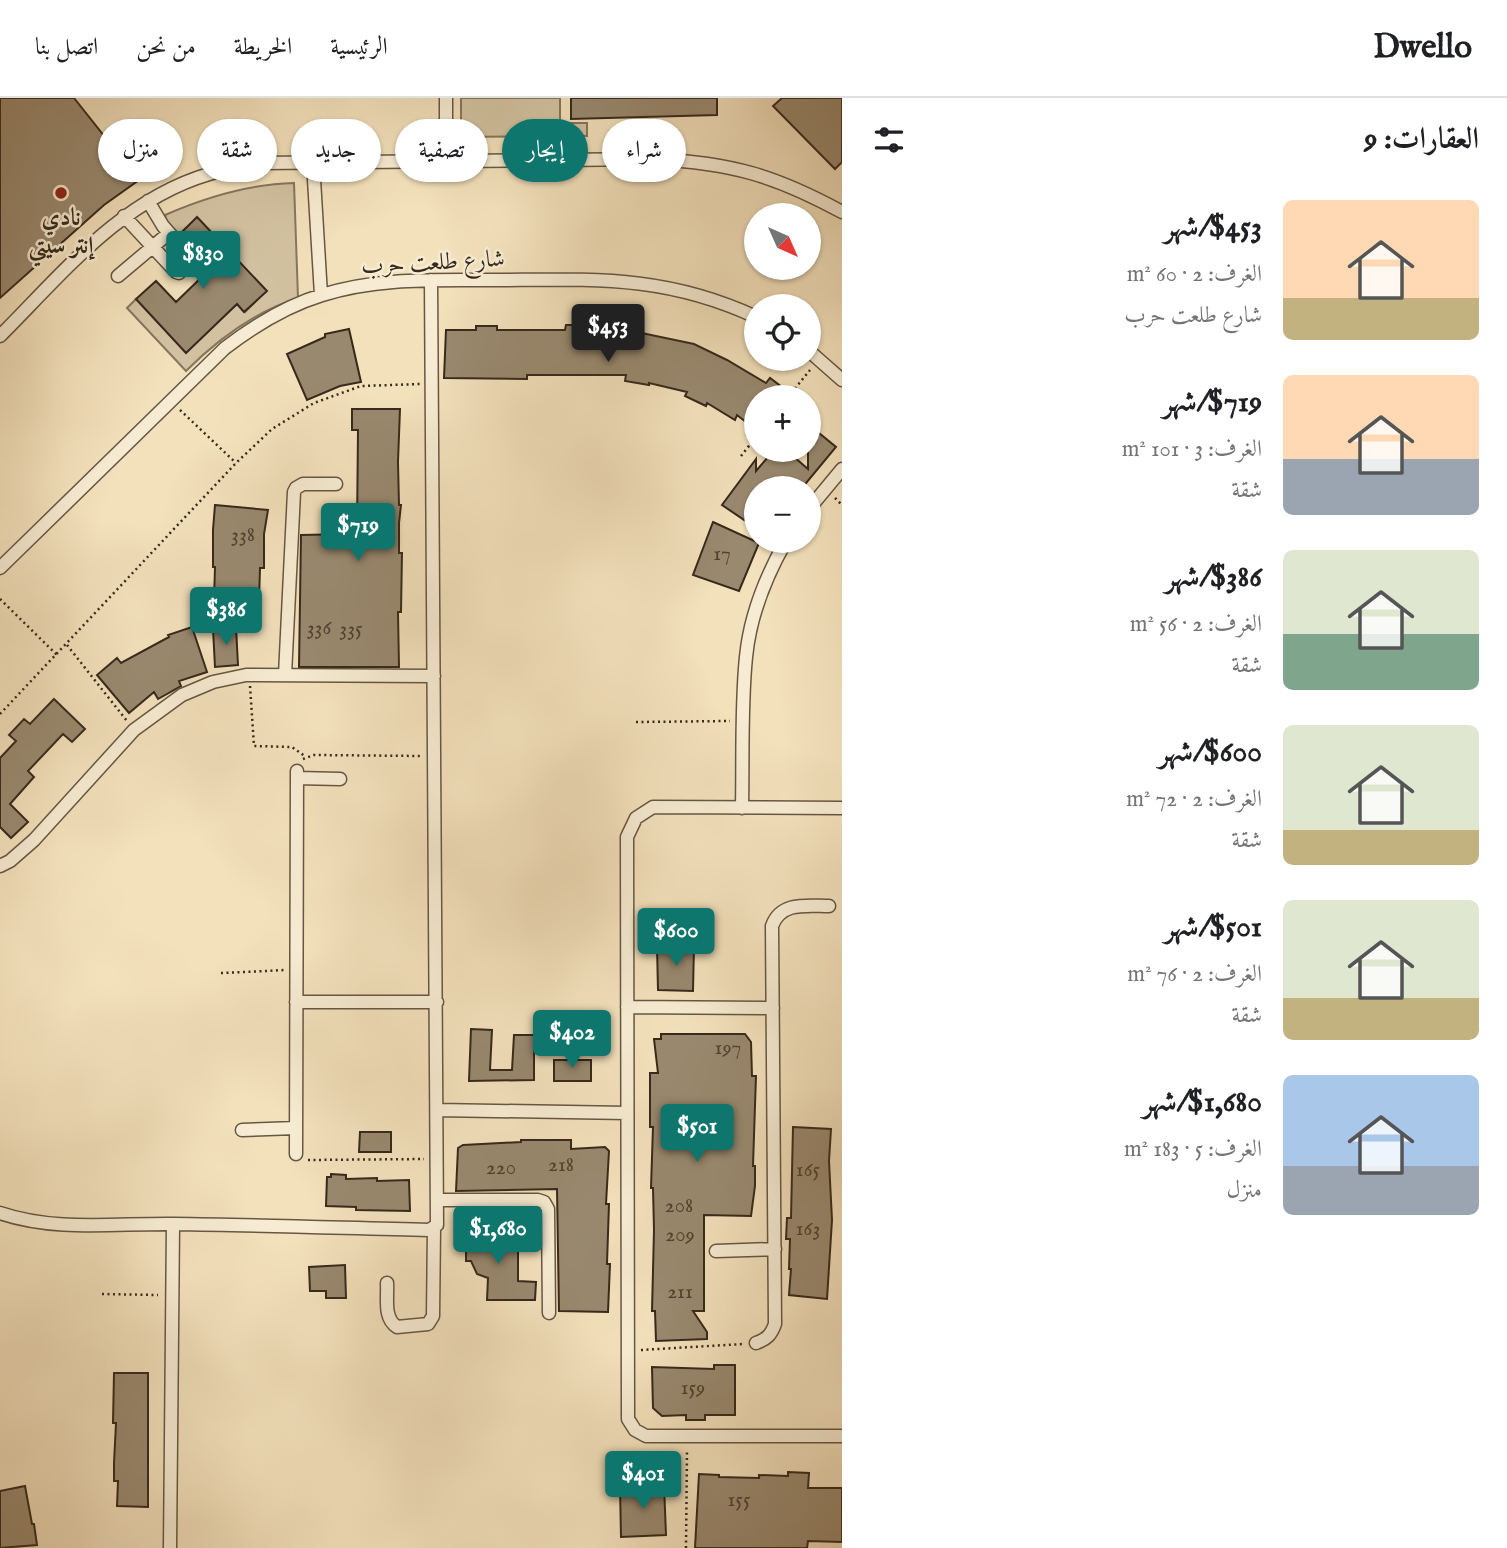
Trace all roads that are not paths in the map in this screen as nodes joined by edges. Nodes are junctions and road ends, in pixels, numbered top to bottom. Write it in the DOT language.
graph roads {
  1 [pos="446,98"];
  2 [pos="446,119"];
  3 [pos="488,161"];
  4 [pos="291,163"];
  5 [pos="314,182"];
  6 [pos="148,201"];
  7 [pos="842,212"];
  8 [pos="124,216"];
  9 [pos="169,233"];
  10 [pos="152,247"];
  11 [pos="118,276"];
  12 [pos="431,280"];
  13 [pos="321,295"];
  14 [pos="744,312"];
  15 [pos="0,336"];
  16 [pos="821,361"];
  17 [pos="842,380"];
  18 [pos="842,469"];
  19 [pos="336,484"];
  20 [pos="821,494"];
  21 [pos="779,553"];
  22 [pos="3,559"];
  23 [pos="285,675"];
  24 [pos="434,676"];
  25 [pos="340,779"];
  26 [pos="742,808"];
  27 [pos="842,808"];
  28 [pos="0,866"];
  29 [pos="829,906"];
  30 [pos="296,1002"];
  31 [pos="437,1002"];
  32 [pos="627,1007"];
  33 [pos="773,1008"];
  34 [pos="437,1110"];
  35 [pos="627,1114"];
  36 [pos="296,1128"];
  37 [pos="242,1130"];
  38 [pos="296,1154"];
  39 [pos="438,1200"];
  40 [pos="0,1213"];
  41 [pos="173,1224"];
  42 [pos="434,1228"];
  43 [pos="775,1249"];
  44 [pos="716,1251"];
  45 [pos="387,1283"];
  46 [pos="549,1313"];
  47 [pos="756,1343"];
  48 [pos="842,1436"];
  49 [pos="170,1548"];
  1 -- 2 [label="street"];
  3 -- 7 [label="street"];
  4 -- 6 [label="street"];
  5 -- 13 [label="street"];
  6 -- 8 [label="street"];
  6 -- 9 [label="street"];
  8 -- 10 [label="street"];
  8 -- 15 [label="street"];
  9 -- 10 [label="street"];
  9 -- 10 [label="street"];
  10 -- 11 [label="street"];
  12 -- 13 [label="street, شارع طلعت حرب"];
  12 -- 14 [label="street, شارع طلعت حرب"];
  12 -- 24 [label="street"];
  13 -- 22 [label="street, شارع طلعت حرب"];
  16 -- 17 [label="street"];
  18 -- 20 [label="street"];
  19 -- 23 [label="street"];
  21 -- 26 [label="street"];
  23 -- 24 [label="street"];
  23 -- 28 [label="street"];
  24 -- 31 [label="street"];
  25 -- 30 [label="street"];
  26 -- 27 [label="street"];
  26 -- 32 [label="street"];
  29 -- 33 [label="street"];
  30 -- 31 [label="street"];
  30 -- 36 [label="street"];
  31 -- 34 [label="street"];
  32 -- 33 [label="street"];
  32 -- 35 [label="street"];
  33 -- 43 [label="street"];
  34 -- 35 [label="street"];
  34 -- 39 [label="street"];
  35 -- 48 [label="street"];
  36 -- 37 [label="street"];
  36 -- 38 [label="street"];
  39 -- 42 [label="street"];
  39 -- 46 [label="street"];
  40 -- 41 [label="street"];
  41 -- 42 [label="street"];
  41 -- 49 [label="street"];
  42 -- 45 [label="street"];
  43 -- 44 [label="street"];
  43 -- 47 [label="street"];
}
